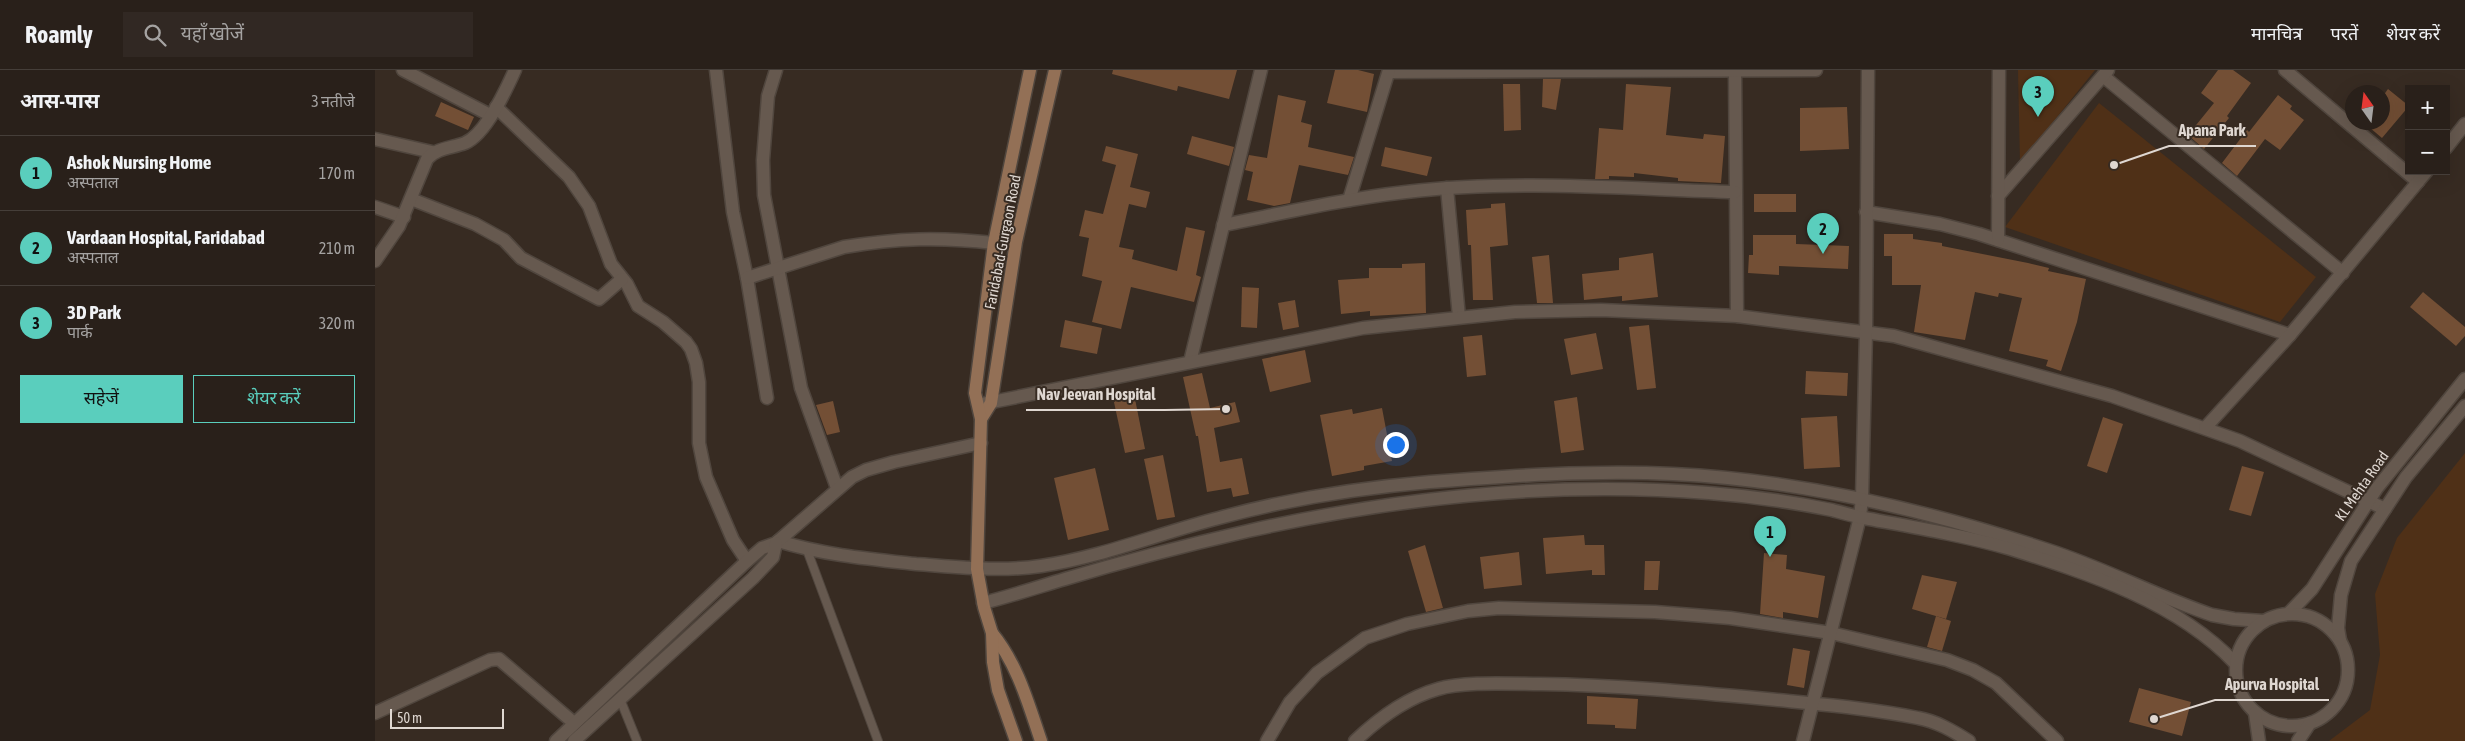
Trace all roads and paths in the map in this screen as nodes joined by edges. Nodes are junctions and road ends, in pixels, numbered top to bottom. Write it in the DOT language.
graph roads {
  1 [pos="403,70"];
  2 [pos="515,70"];
  3 [pos="716,70"];
  4 [pos="776,70"];
  5 [pos="1030,70"];
  6 [pos="1055,70"];
  7 [pos="1261,70"];
  8 [pos="1816,70"];
  9 [pos="1868,70"];
  10 [pos="1999,70"];
  11 [pos="2285,70"];
  12 [pos="1389,71"];
  13 [pos="1735,71"];
  14 [pos="2105,73"];
  15 [pos="493,111"];
  16 [pos="2465,124"];
  17 [pos="375,139"];
  18 [pos="2450,143"];
  19 [pos="433,152"];
  20 [pos="2424,175"];
  21 [pos="2418,182"];
  22 [pos="1447,188"];
  23 [pos="1735,192"];
  24 [pos="1998,196"];
  25 [pos="411,199"];
  26 [pos="1349,200"];
  27 [pos="375,206"];
  28 [pos="1866,212"];
  29 [pos="404,217"];
  30 [pos="1223,226"];
  31 [pos="1998,240"];
  32 [pos="994,243"];
  33 [pos="375,261"];
  34 [pos="779,267"];
  35 [pos="2343,273"];
  36 [pos="747,278"];
  37 [pos="623,279"];
  38 [pos="1737,316"];
  39 [pos="1459,317"];
  40 [pos="1866,332"];
  41 [pos="2289,335"];
  42 [pos="1190,362"];
  43 [pos="2465,379"];
  44 [pos="767,398"];
  45 [pos="991,403"];
  46 [pos="977,404"];
  47 [pos="2465,406"];
  48 [pos="981,419"];
  49 [pos="2205,428"];
  50 [pos="981,443"];
  51 [pos="837,488"];
  52 [pos="1862,498"];
  53 [pos="2369,500"];
  54 [pos="2385,509"];
  55 [pos="1860,518"];
  56 [pos="777,542"];
  57 [pos="807,550"];
  58 [pos="747,561"];
  59 [pos="977,569"];
  60 [pos="983,603"];
  61 [pos="2289,613"];
  62 [pos="2263,621"];
  63 [pos="992,633"];
  64 [pos="1831,633"];
  65 [pos="2340,640"];
  66 [pos="2235,663"];
  67 [pos="620,699"];
  68 [pos="1812,703"];
  69 [pos="375,712"];
  70 [pos="2255,713"];
  71 [pos="574,723"];
  72 [pos="2310,723"];
  73 [pos="556,741"];
  74 [pos="574,741"];
  75 [pos="637,741"];
  76 [pos="877,741"];
  77 [pos="1016,741"];
  78 [pos="1041,741"];
  79 [pos="1267,741"];
  80 [pos="1355,741"];
  81 [pos="1803,741"];
  82 [pos="1969,741"];
  83 [pos="2057,741"];
  84 [pos="2259,741"];
  85 [pos="2299,741"];
  1 -- 15 [label="street"];
  2 -- 15 [label="street"];
  3 -- 36 [label="street"];
  4 -- 34 [label="street"];
  5 -- 32 [label="main road, Faridabad-Gurgaon Road"];
  6 -- 45 [label="main road, Faridabad-Gurgaon Road"];
  7 -- 30 [label="street"];
  8 -- 13 [label="street"];
  9 -- 28 [label="street"];
  10 -- 24 [label="street"];
  11 -- 21 [label="street"];
  12 -- 13 [label="street"];
  12 -- 26 [label="street"];
  13 -- 23 [label="street"];
  14 -- 24 [label="street"];
  14 -- 35 [label="street"];
  15 -- 19 [label="street"];
  15 -- 37 [label="street"];
  16 -- 18 [label="street"];
  17 -- 19 [label="street"];
  19 -- 25 [label="street"];
  20 -- 21 [label="street"];
  21 -- 35 [label="street"];
  22 -- 23 [label="street"];
  22 -- 26 [label="street"];
  22 -- 39 [label="street"];
  23 -- 38 [label="street"];
  24 -- 31 [label="street"];
  25 -- 29 [label="street"];
  25 -- 37 [label="street"];
  26 -- 30 [label="street"];
  27 -- 29 [label="street"];
  28 -- 31 [label="street"];
  28 -- 40 [label="street"];
  29 -- 33 [label="street"];
  30 -- 42 [label="street"];
  31 -- 41 [label="street"];
  32 -- 34 [label="street"];
  32 -- 46 [label="main road, Faridabad-Gurgaon Road"];
  34 -- 36 [label="street"];
  34 -- 51 [label="street"];
  35 -- 41 [label="street"];
  36 -- 44 [label="street"];
  37 -- 58 [label="street"];
  38 -- 39 [label="street"];
  38 -- 40 [label="street"];
  39 -- 42 [label="street"];
  40 -- 49 [label="street"];
  40 -- 52 [label="street"];
  41 -- 49 [label="street"];
  42 -- 45 [label="street"];
  43 -- 53 [label="street, KL Mehta Road"];
  45 -- 46 [label="street"];
  45 -- 48 [label="main road, Faridabad-Gurgaon Road"];
  46 -- 48 [label="main road, Faridabad-Gurgaon Road"];
  47 -- 54 [label="street, KL Mehta Road"];
  48 -- 50 [label="main road, Faridabad-Gurgaon Road"];
  49 -- 53 [label="street"];
  50 -- 51 [label="street"];
  50 -- 59 [label="main road, Faridabad-Gurgaon Road"];
  51 -- 56 [label="street"];
  52 -- 55 [label="street"];
  52 -- 59 [label="street"];
  52 -- 62 [label="street"];
  53 -- 54 [label="street"];
  53 -- 61 [label="street, KL Mehta Road"];
  54 -- 65 [label="street, KL Mehta Road"];
  55 -- 60 [label="street"];
  55 -- 64 [label="street"];
  55 -- 66 [label="street"];
  56 -- 57 [label="street"];
  56 -- 58 [label="street"];
  56 -- 67 [label="street"];
  57 -- 59 [label="street"];
  57 -- 76 [label="lane"];
  58 -- 71 [label="street"];
  59 -- 60 [label="main road, Faridabad-Gurgaon Road"];
  60 -- 63 [label="main road, Faridabad-Gurgaon Road"];
  61 -- 62 [label="street"];
  61 -- 65 [label="street"];
  62 -- 66 [label="street"];
  63 -- 77 [label="main road, Faridabad-Gurgaon Road"];
  63 -- 78 [label="main road, Faridabad-Gurgaon Road"];
  64 -- 68 [label="street"];
  64 -- 79 [label="street"];
  64 -- 83 [label="street"];
  65 -- 72 [label="street"];
  66 -- 70 [label="street"];
  67 -- 74 [label="street"];
  67 -- 75 [label="lane"];
  68 -- 80 [label="street"];
  68 -- 81 [label="street"];
  68 -- 82 [label="street"];
  69 -- 71 [label="street"];
  70 -- 72 [label="street"];
  70 -- 84 [label="street"];
  71 -- 73 [label="street"];
  72 -- 85 [label="street"];
}
